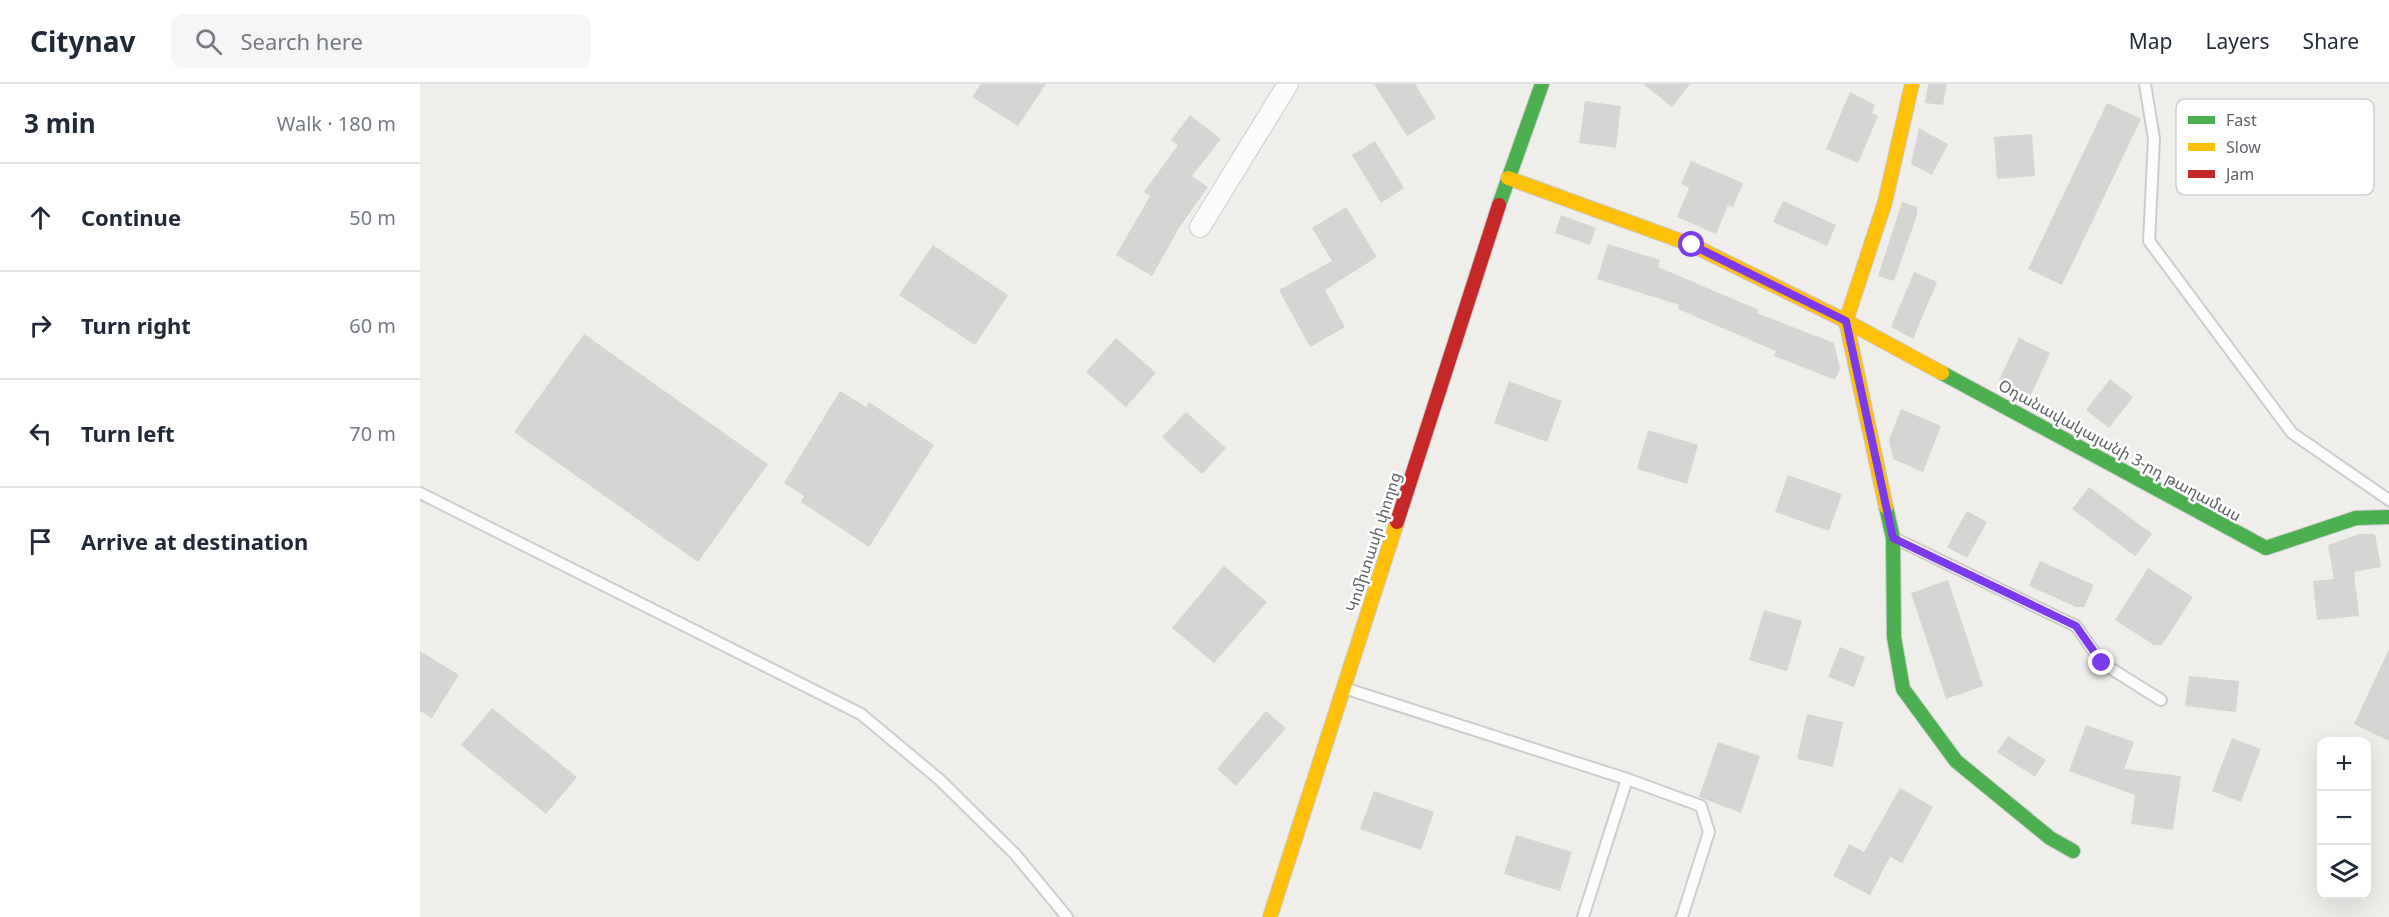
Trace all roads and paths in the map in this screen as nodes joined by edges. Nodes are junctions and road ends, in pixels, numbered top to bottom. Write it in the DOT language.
graph roads {
  1 [pos="1287,84"];
  2 [pos="1542,84"];
  3 [pos="1912,84"];
  4 [pos="2145,84"];
  5 [pos="1508,178"];
  6 [pos="1200,227"];
  7 [pos="1846,321"];
  8 [pos="420,493"];
  9 [pos="2389,500"];
  10 [pos="2389,517"];
  11 [pos="1893,538"];
  12 [pos="1344,688"];
  13 [pos="2161,700"];
  14 [pos="1627,779"];
  15 [pos="2073,851"];
  16 [pos="1067,917"];
  17 [pos="1270,917"];
  18 [pos="1583,917"];
  19 [pos="1682,917"];
  1 -- 6 [label="street"];
  2 -- 5 [label="street, Կոմիտասի փողոց"];
  3 -- 7 [label="street"];
  4 -- 9 [label="lane"];
  5 -- 7 [label="street, Օդանավակայանի 3-րդ թաղամաս"];
  5 -- 12 [label="street, Կոմիտասի փողոց"];
  7 -- 10 [label="street, Օդանավակայանի 3-րդ թաղամաս"];
  7 -- 11 [label="street"];
  8 -- 16 [label="lane"];
  11 -- 13 [label="lane"];
  11 -- 15 [label="street"];
  12 -- 14 [label="lane"];
  12 -- 17 [label="street, Կոմիտասի փողոց"];
  14 -- 18 [label="lane"];
  14 -- 19 [label="lane"];
}
